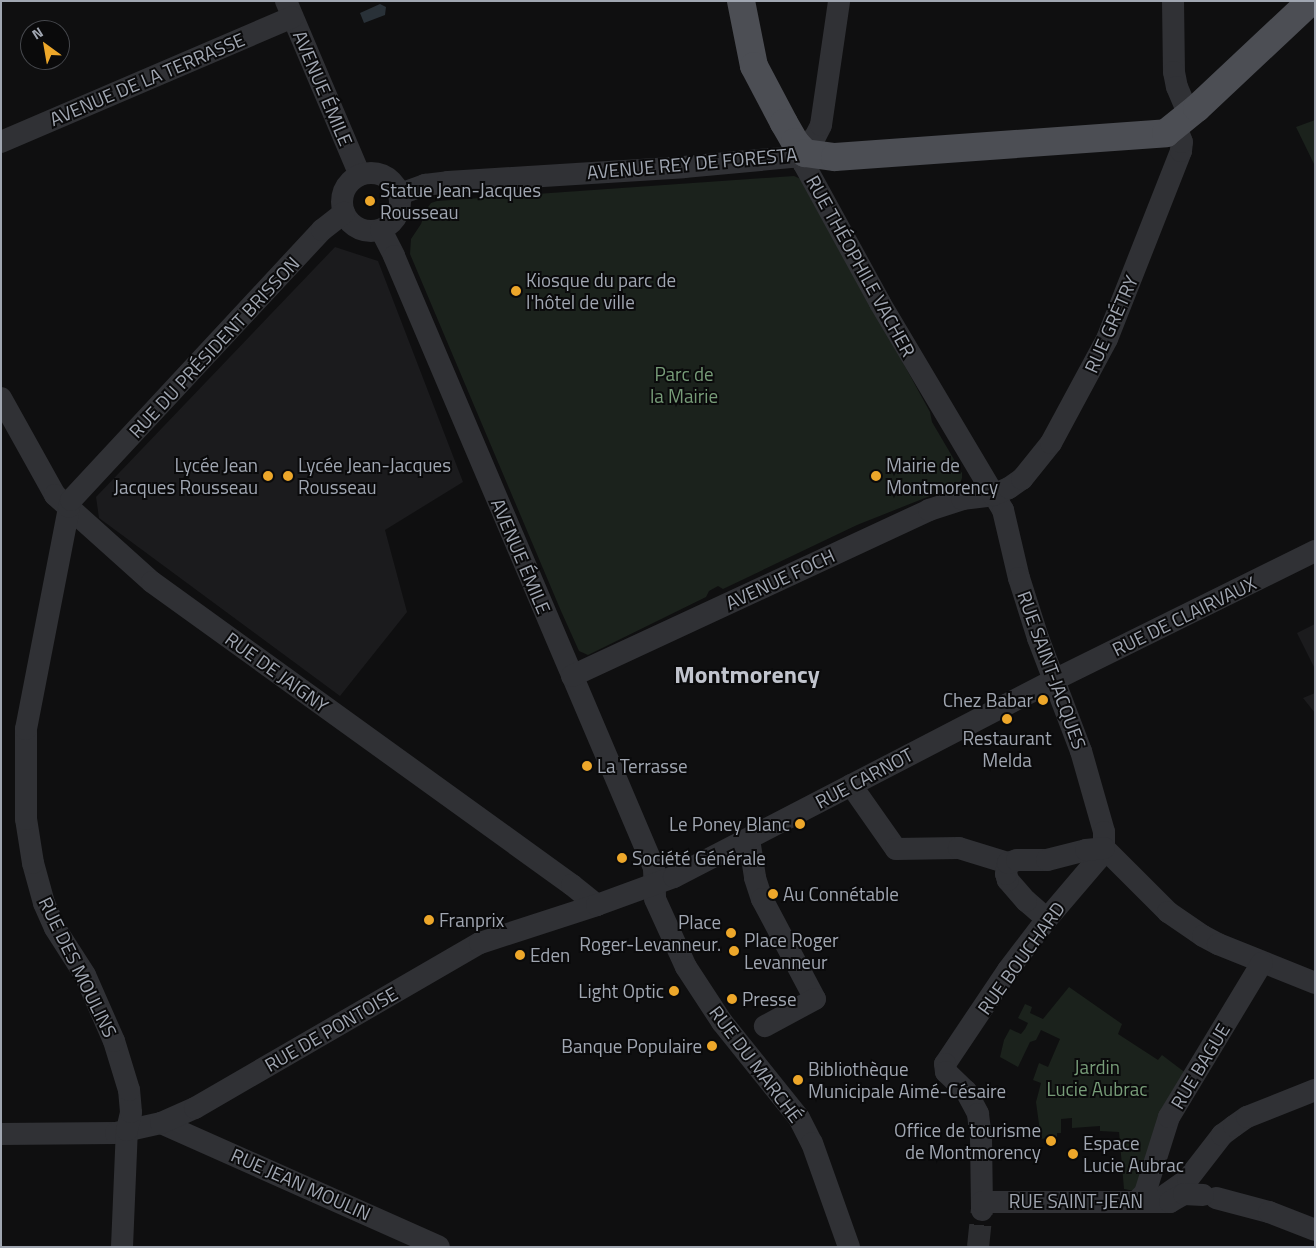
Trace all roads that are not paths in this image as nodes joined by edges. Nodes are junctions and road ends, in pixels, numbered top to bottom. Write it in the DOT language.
graph roads {
  1 [pos="740,1"];
  2 [pos="839,1"];
  3 [pos="1173,1"];
  4 [pos="1311,1"];
  5 [pos="289,9"];
  6 [pos="1182,121"];
  7 [pos="1,142"];
  8 [pos="802,150"];
  9 [pos="360,175"];
  10 [pos="400,194"];
  11 [pos="344,213"];
  12 [pos="380,230"];
  13 [pos="1,398"];
  14 [pos="993,495"];
  15 [pos="69,507"];
  16 [pos="1315,551"];
  17 [pos="572,676"];
  18 [pos="1054,680"];
  19 [pos="851,785"];
  20 [pos="749,839"];
  21 [pos="1104,848"];
  22 [pos="1008,864"];
  23 [pos="654,885"];
  24 [pos="597,905"];
  25 [pos="1047,919"];
  26 [pos="1262,963"];
  27 [pos="1315,983"];
  28 [pos="753,1036"];
  29 [pos="1315,1090"];
  30 [pos="210,1099"];
  31 [pos="161,1123"];
  32 [pos="127,1130"];
  33 [pos="1,1134"];
  34 [pos="200,1139"];
  35 [pos="1155,1201"];
  36 [pos="982,1206"];
  37 [pos="1315,1230"];
  38 [pos="122,1247"];
  39 [pos="439,1247"];
  40 [pos="849,1247"];
  1 -- 8 [label="main road, RUE THÉOPHILE VACHER"];
  2 -- 8 [label="street"];
  3 -- 6 [label="street, RUE GRÉTRY"];
  4 -- 6 [label="main road"];
  5 -- 7 [label="street, AVENUE DE LA TERRASSE"];
  5 -- 9 [label="street, AVENUE ÉMILE"];
  6 -- 8 [label="main road, AVENUE REY DE FORESTA"];
  6 -- 14 [label="street, RUE GRÉTRY"];
  8 -- 10 [label="street, AVENUE REY DE FORESTA"];
  8 -- 14 [label="street, RUE THÉOPHILE VACHER"];
  9 -- 10 [label="street"];
  9 -- 11 [label="street"];
  10 -- 12 [label="street"];
  11 -- 12 [label="street"];
  11 -- 15 [label="street, RUE DU PRÉSIDENT BRISSON"];
  12 -- 17 [label="street, AVENUE ÉMILE"];
  13 -- 15 [label="street, RUE DE JAIGNY"];
  14 -- 17 [label="street, AVENUE FOCH"];
  14 -- 18 [label="street, RUE SAINT-JACQUES"];
  15 -- 24 [label="street, RUE DE JAIGNY"];
  15 -- 32 [label="street, RUE DES MOULINS"];
  16 -- 18 [label="street, RUE DE CLAIRVAUX"];
  17 -- 23 [label="street, AVENUE ÉMILE"];
  18 -- 19 [label="street, RUE CARNOT"];
  18 -- 21 [label="street, RUE SAINT-JACQUES"];
  19 -- 20 [label="street, RUE CARNOT"];
  19 -- 22 [label="street"];
  20 -- 23 [label="street, RUE CARNOT"];
  20 -- 28 [label="street"];
  21 -- 22 [label="street"];
  21 -- 25 [label="street, RUE BOUCHARD"];
  21 -- 26 [label="street"];
  22 -- 25 [label="street"];
  23 -- 24 [label="street, RUE DE PONTOISE"];
  23 -- 28 [label="street, RUE DU MARCHÉ"];
  24 -- 30 [label="street, RUE DE PONTOISE"];
  25 -- 36 [label="street, RUE BOUCHARD"];
  26 -- 27 [label="street"];
  26 -- 35 [label="street, RUE BAGUE"];
  28 -- 40 [label="street, RUE DU MARCHÉ"];
  29 -- 35 [label="street"];
  30 -- 31 [label="street, RUE DE PONTOISE"];
  30 -- 34 [label="street"];
  31 -- 32 [label="street, RUE DE PONTOISE"];
  31 -- 34 [label="street, RUE JEAN MOULIN"];
  32 -- 33 [label="street, RUE DE PONTOISE"];
  32 -- 38 [label="street, RUE DES MOULINS"];
  34 -- 39 [label="street, RUE JEAN MOULIN"];
  35 -- 36 [label="street, RUE SAINT-JEAN"];
  35 -- 37 [label="street, RUE SAINT-JEAN"];
}
